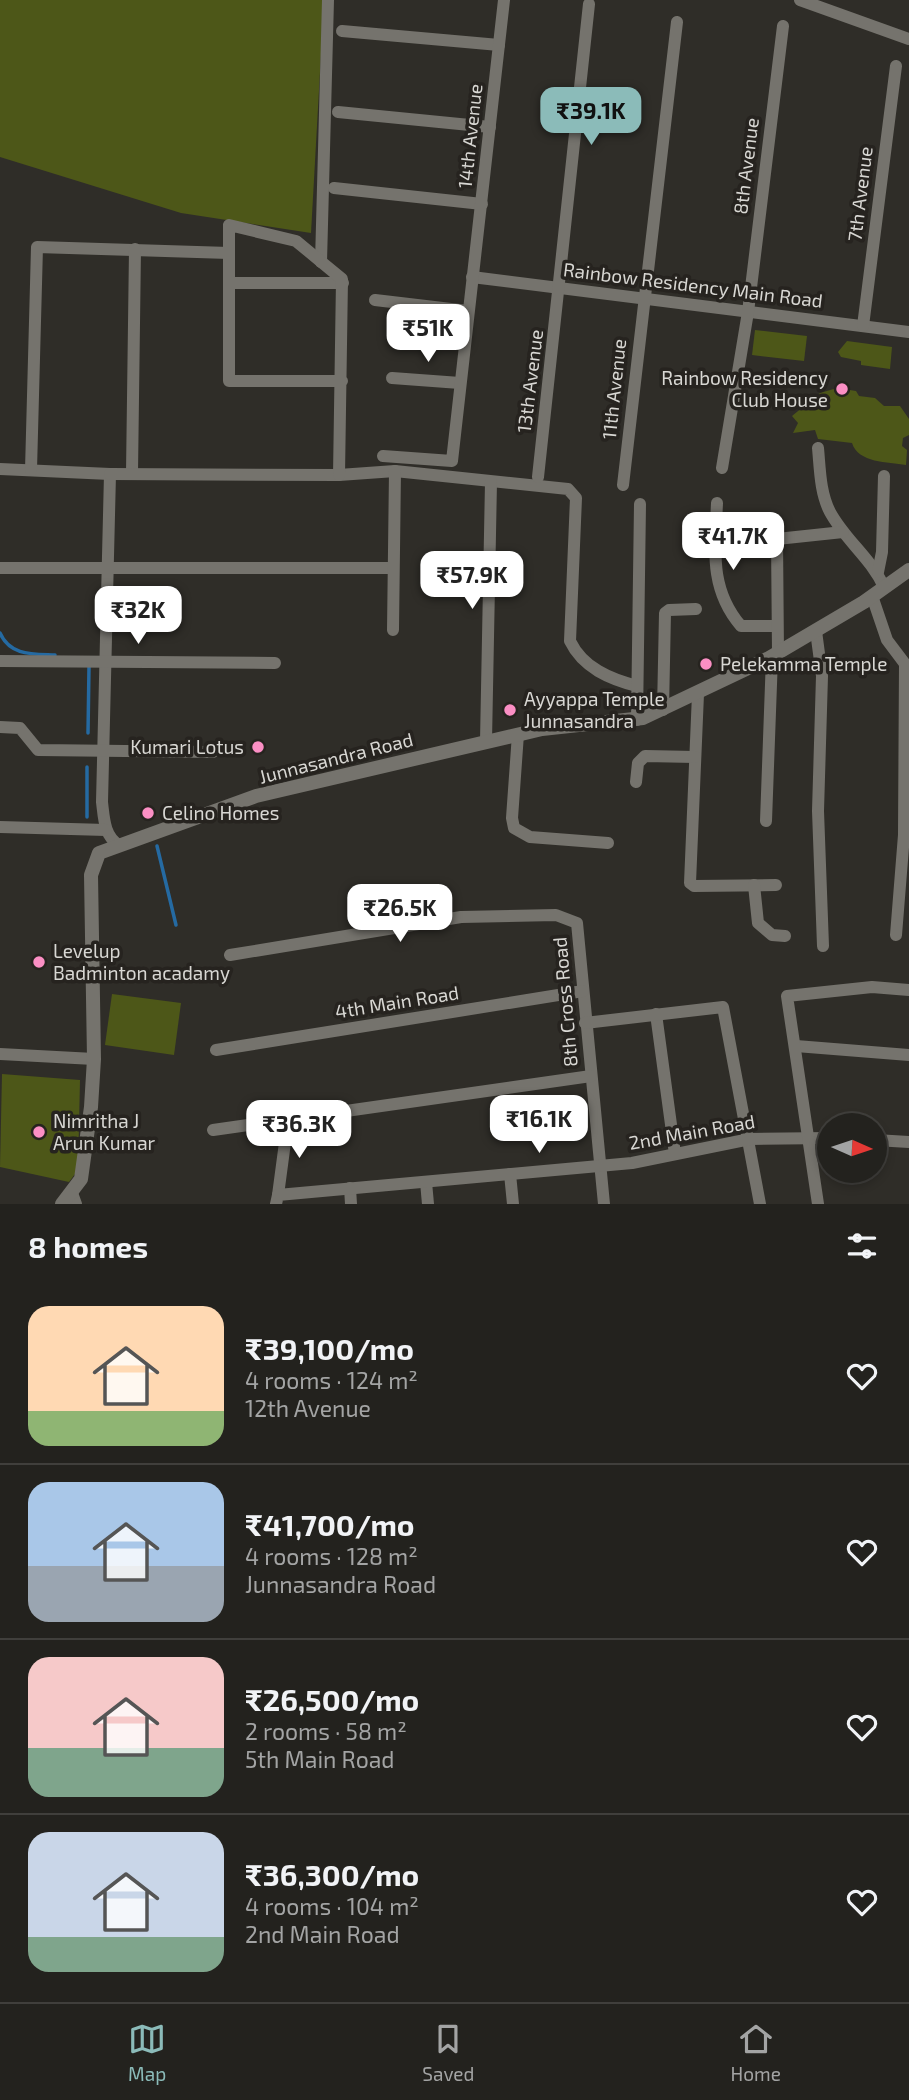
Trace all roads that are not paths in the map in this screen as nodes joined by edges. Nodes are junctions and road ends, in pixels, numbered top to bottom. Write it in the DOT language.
graph roads {
  1 [pos="328,0"];
  2 [pos="504,0"];
  3 [pos="801,0"];
  4 [pos="589,4"];
  5 [pos="677,22"];
  6 [pos="783,26"];
  7 [pos="342,31"];
  8 [pos="909,39"];
  9 [pos="499,45"];
  10 [pos="896,66"];
  11 [pos="338,111"];
  12 [pos="490,127"];
  13 [pos="334,188"];
  14 [pos="482,204"];
  15 [pos="135,249"];
  16 [pos="229,253"];
  17 [pos="321,262"];
  18 [pos="472,277"];
  19 [pos="229,283"];
  20 [pos="343,283"];
  21 [pos="561,288"];
  22 [pos="643,299"];
  23 [pos="375,300"];
  24 [pos="468,311"];
  25 [pos="748,312"];
  26 [pos="863,326"];
  27 [pos="909,332"];
  28 [pos="392,378"];
  29 [pos="342,381"];
  30 [pos="460,383"];
  31 [pos="818,448"];
  32 [pos="383,456"];
  33 [pos="722,468"];
  34 [pos="0,470"];
  35 [pos="31,470"];
  36 [pos="396,471"];
  37 [pos="132,473"];
  38 [pos="110,474"];
  39 [pos="340,475"];
  40 [pos="884,475"];
  41 [pos="538,477"];
  42 [pos="491,481"];
  43 [pos="623,485"];
  44 [pos="717,503"];
  45 [pos="640,504"];
  46 [pos="843,532"];
  47 [pos="777,539"];
  48 [pos="715,543"];
  49 [pos="0,568"];
  50 [pos="393,568"];
  51 [pos="108,569"];
  52 [pos="909,570"];
  53 [pos="878,572"];
  54 [pos="884,587"];
  55 [pos="872,596"];
  56 [pos="696,609"];
  57 [pos="776,626"];
  58 [pos="393,630"];
  59 [pos="816,631"];
  60 [pos="775,655"];
  61 [pos="1,661"];
  62 [pos="106,663"];
  63 [pos="275,663"];
  64 [pos="637,686"];
  65 [pos="698,694"];
  66 [pos="663,710"];
  67 [pos="637,720"];
  68 [pos="0,727"];
  69 [pos="518,734"];
  70 [pos="486,741"];
  71 [pos="103,751"];
  72 [pos="214,752"];
  73 [pos="695,757"];
  74 [pos="636,782"];
  75 [pos="766,821"];
  76 [pos="0,827"];
  77 [pos="106,830"];
  78 [pos="608,843"];
  79 [pos="119,845"];
  80 [pos="754,885"];
  81 [pos="776,885"];
  82 [pos="896,935"];
  83 [pos="785,936"];
  84 [pos="823,946"];
  85 [pos="230,954"];
  86 [pos="909,990"];
  87 [pos="583,991"];
  88 [pos="656,1014"];
  89 [pos="584,1023"];
  90 [pos="796,1046"];
  91 [pos="216,1050"];
  92 [pos="0,1054"];
  93 [pos="909,1055"];
  94 [pos="94,1059"];
  95 [pos="591,1076"];
  96 [pos="288,1120"];
  97 [pos="213,1130"];
  98 [pos="808,1136"];
  99 [pos="817,1137"];
  100 [pos="750,1139"];
  101 [pos="887,1141"];
  102 [pos="909,1142"];
  103 [pos="675,1154"];
  104 [pos="600,1166"];
  105 [pos="510,1174"];
  106 [pos="426,1182"];
  107 [pos="350,1188"];
  108 [pos="277,1199"];
  109 [pos="70,1200"];
  110 [pos="351,1204"];
  111 [pos="428,1204"];
  112 [pos="513,1204"];
  113 [pos="604,1204"];
  114 [pos="760,1204"];
  115 [pos="818,1204"];
  1 -- 17 [label="street"];
  2 -- 9 [label="street, 14th Avenue"];
  3 -- 8 [label="street"];
  4 -- 21 [label="street, 13th Avenue"];
  5 -- 22 [label="street, 11th Avenue"];
  6 -- 25 [label="street, 8th Avenue"];
  7 -- 9 [label="street"];
  9 -- 12 [label="street, 14th Avenue"];
  10 -- 26 [label="street, 7th Avenue"];
  11 -- 12 [label="street"];
  12 -- 14 [label="street, 14th Avenue"];
  13 -- 14 [label="street"];
  14 -- 18 [label="street, 14th Avenue"];
  15 -- 16 [label="street"];
  15 -- 35 [label="street"];
  15 -- 37 [label="street"];
  16 -- 17 [label="street"];
  16 -- 19 [label="street"];
  17 -- 20 [label="street"];
  18 -- 21 [label="street, Rainbow Residency Main Road"];
  18 -- 24 [label="street, 14th Avenue"];
  19 -- 20 [label="street"];
  19 -- 29 [label="street"];
  20 -- 29 [label="street"];
  21 -- 22 [label="street, Rainbow Residency Main Road"];
  21 -- 41 [label="street, 13th Avenue"];
  22 -- 25 [label="street, Rainbow Residency Main Road"];
  22 -- 43 [label="street, 11th Avenue"];
  23 -- 24 [label="street"];
  24 -- 30 [label="street, 14th Avenue"];
  25 -- 26 [label="street, Rainbow Residency Main Road"];
  25 -- 33 [label="street, 8th Avenue"];
  26 -- 27 [label="street, Rainbow Residency Main Road"];
  28 -- 30 [label="street"];
  29 -- 39 [label="street"];
  30 -- 32 [label="street, 14th Avenue"];
  31 -- 46 [label="street"];
  34 -- 35 [label="street"];
  35 -- 38 [label="street"];
  36 -- 39 [label="street"];
  36 -- 42 [label="street"];
  36 -- 50 [label="street"];
  37 -- 38 [label="street"];
  37 -- 39 [label="street"];
  38 -- 51 [label="street"];
  40 -- 53 [label="street"];
  42 -- 64 [label="street"];
  42 -- 70 [label="street"];
  44 -- 48 [label="street"];
  45 -- 64 [label="street"];
  46 -- 47 [label="street"];
  46 -- 53 [label="street"];
  47 -- 48 [label="street"];
  47 -- 57 [label="street"];
  48 -- 57 [label="street"];
  49 -- 51 [label="street"];
  50 -- 51 [label="street"];
  50 -- 58 [label="street"];
  51 -- 62 [label="street"];
  52 -- 54 [label="street, Junnasandra Road"];
  53 -- 54 [label="street"];
  54 -- 55 [label="street, Junnasandra Road"];
  55 -- 59 [label="street, Junnasandra Road"];
  55 -- 82 [label="street"];
  56 -- 66 [label="street"];
  57 -- 60 [label="street"];
  59 -- 60 [label="street, Junnasandra Road"];
  59 -- 84 [label="street"];
  60 -- 65 [label="street, Junnasandra Road"];
  60 -- 75 [label="street"];
  61 -- 62 [label="street"];
  62 -- 63 [label="street"];
  62 -- 71 [label="street"];
  64 -- 67 [label="street"];
  65 -- 66 [label="street, Junnasandra Road"];
  65 -- 73 [label="street"];
  66 -- 67 [label="street, Junnasandra Road"];
  67 -- 69 [label="street, Junnasandra Road"];
  68 -- 71 [label="street"];
  69 -- 70 [label="street, Junnasandra Road"];
  69 -- 78 [label="street"];
  70 -- 79 [label="street, Junnasandra Road"];
  71 -- 72 [label="street"];
  71 -- 77 [label="street"];
  73 -- 74 [label="street"];
  73 -- 80 [label="street"];
  76 -- 77 [label="street"];
  77 -- 79 [label="street"];
  79 -- 94 [label="street, Junnasandra Road"];
  80 -- 81 [label="street"];
  80 -- 83 [label="street"];
  85 -- 87 [label="street, 8th Cross Road"];
  86 -- 90 [label="street"];
  87 -- 89 [label="street, 8th Cross Road"];
  87 -- 91 [label="street, 4th Main Road"];
  88 -- 89 [label="street"];
  88 -- 100 [label="street"];
  88 -- 103 [label="street"];
  89 -- 95 [label="street, 8th Cross Road"];
  90 -- 93 [label="street"];
  90 -- 98 [label="street"];
  92 -- 94 [label="street"];
  94 -- 109 [label="street, Junnasandra Road"];
  95 -- 96 [label="street"];
  95 -- 104 [label="street, 8th Cross Road"];
  96 -- 97 [label="street"];
  96 -- 108 [label="street"];
  98 -- 99 [label="street, 2nd Main Road"];
  98 -- 100 [label="street, 2nd Main Road"];
  98 -- 115 [label="street"];
  100 -- 103 [label="street, 2nd Main Road"];
  100 -- 114 [label="street"];
  101 -- 102 [label="street"];
  103 -- 104 [label="street, 2nd Main Road"];
  104 -- 105 [label="street, 2nd Main Road"];
  104 -- 113 [label="street, 8th Cross Road"];
  105 -- 106 [label="street, 2nd Main Road"];
  105 -- 112 [label="street"];
  106 -- 107 [label="street, 2nd Main Road"];
  106 -- 111 [label="street"];
  107 -- 108 [label="street, 2nd Main Road"];
  107 -- 110 [label="street"];
}
